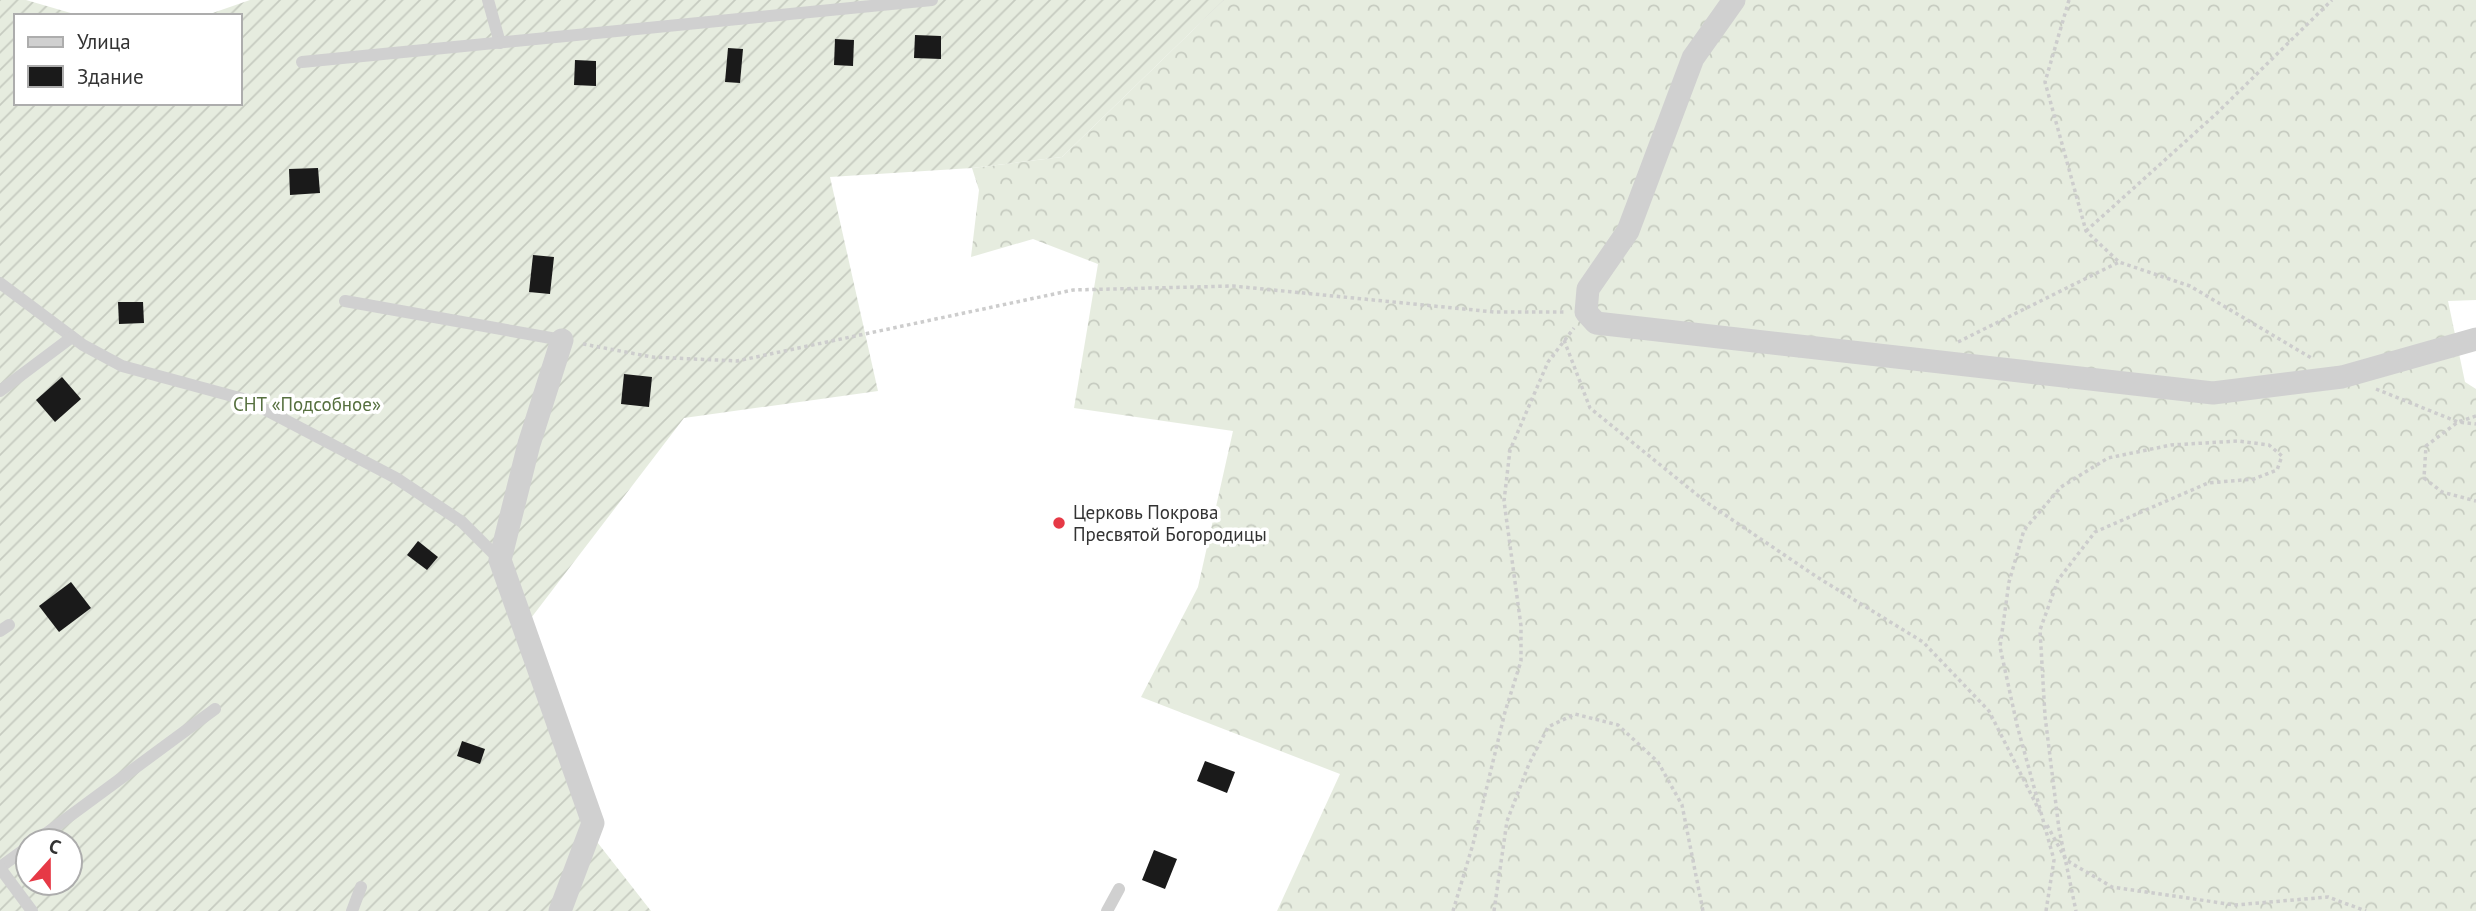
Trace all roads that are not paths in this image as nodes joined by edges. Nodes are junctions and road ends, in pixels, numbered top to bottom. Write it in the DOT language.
graph roads {
  1 [pos="488,0"];
  2 [pos="932,0"];
  3 [pos="1734,0"];
  4 [pos="500,43"];
  5 [pos="302,62"];
  6 [pos="0,283"];
  7 [pos="345,301"];
  8 [pos="72,337"];
  9 [pos="2476,339"];
  10 [pos="562,340"];
  11 [pos="0,391"];
  12 [pos="500,560"];
  13 [pos="215,709"];
  14 [pos="55,827"];
  15 [pos="0,867"];
  16 [pos="361,887"];
  17 [pos="1119,889"];
  18 [pos="32,911"];
  19 [pos="352,911"];
  20 [pos="560,911"];
  21 [pos="1107,911"];
  1 -- 4 [label="lane"];
  2 -- 4 [label="lane"];
  3 -- 9 [label="street"];
  4 -- 5 [label="lane"];
  6 -- 8 [label="lane"];
  7 -- 10 [label="lane"];
  8 -- 11 [label="lane"];
  8 -- 12 [label="lane"];
  10 -- 12 [label="street"];
  12 -- 20 [label="street"];
  13 -- 14 [label="lane"];
  15 -- 18 [label="lane"];
  16 -- 19 [label="lane"];
  17 -- 21 [label="lane"];
}
